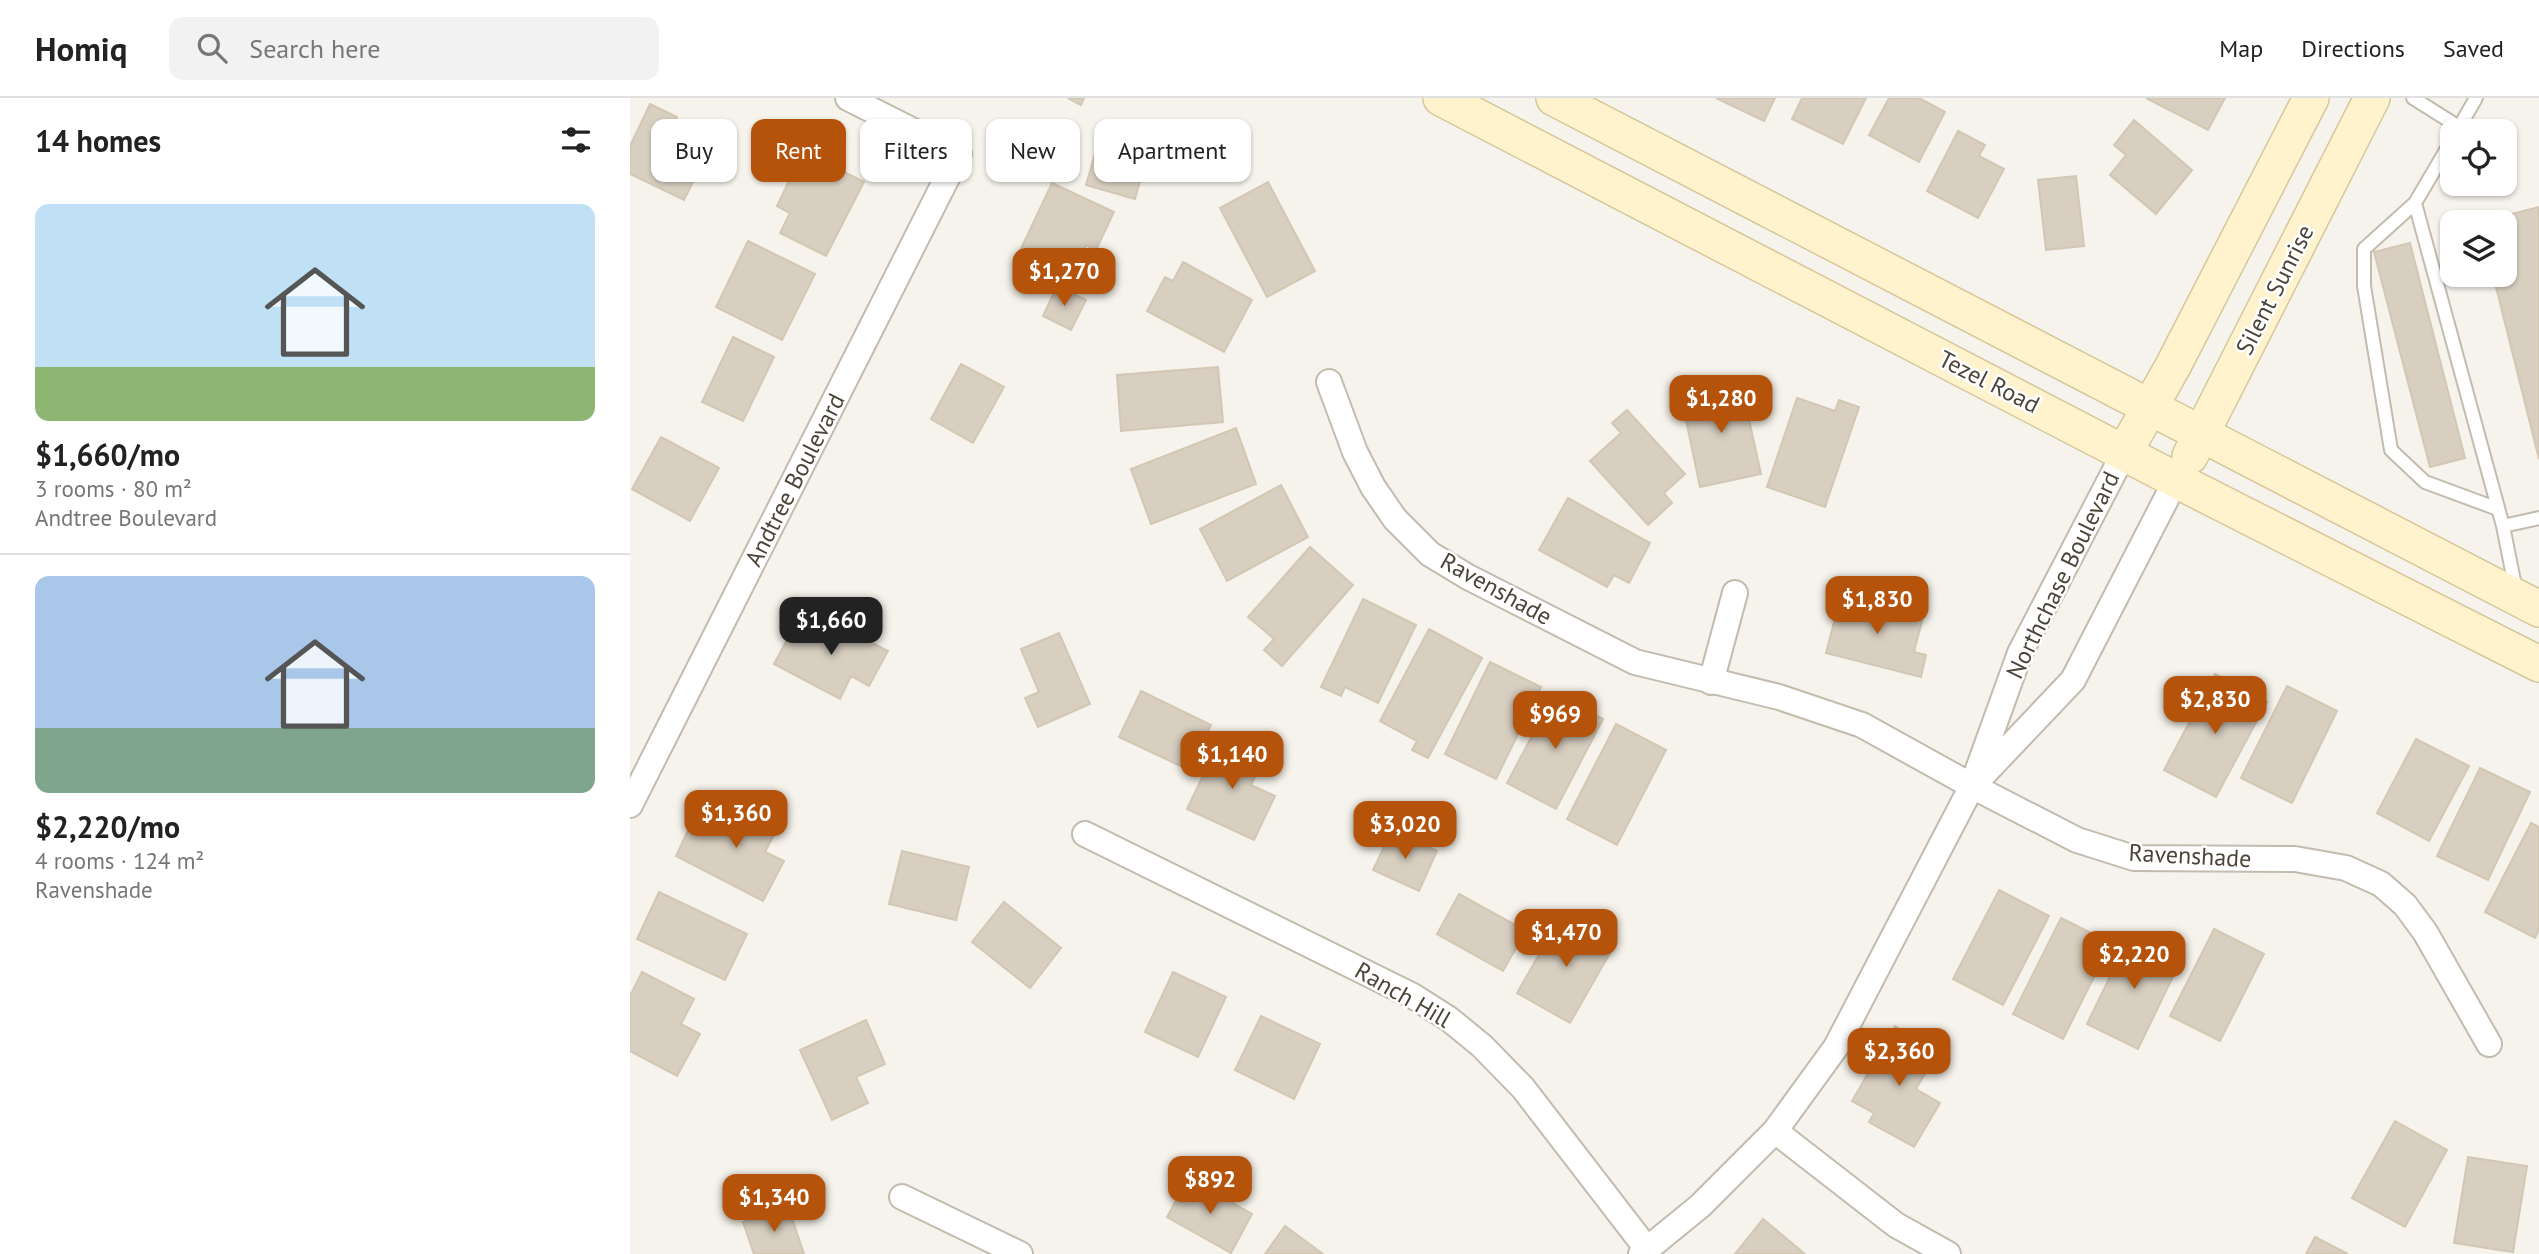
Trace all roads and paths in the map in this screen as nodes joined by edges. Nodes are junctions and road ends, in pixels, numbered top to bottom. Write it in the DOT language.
graph roads {
  1 [pos="848,98"];
  2 [pos="1441,98"];
  3 [pos="1554,98"];
  4 [pos="2311,98"];
  5 [pos="2372,98"];
  6 [pos="2413,98"];
  7 [pos="2476,98"];
  8 [pos="2443,119"];
  9 [pos="2464,119"];
  10 [pos="2440,160"];
  11 [pos="2415,203"];
  12 [pos="1329,382"];
  13 [pos="2148,407"];
  14 [pos="2202,435"];
  15 [pos="2124,453"];
  16 [pos="2176,480"];
  17 [pos="2498,509"];
  18 [pos="2539,518"];
  19 [pos="2503,526"];
  20 [pos="1735,593"];
  21 [pos="2528,603"];
  22 [pos="2539,664"];
  23 [pos="1711,682"];
  24 [pos="1972,786"];
  25 [pos="630,805"];
  26 [pos="1085,834"];
  27 [pos="2488,1044"];
  28 [pos="1775,1131"];
  29 [pos="902,1197"];
  30 [pos="1644,1252"];
  31 [pos="1020,1254"];
  32 [pos="1948,1254"];
  1 -- 25 [label="street, Andtree Boulevard"];
  2 -- 15 [label="main road, Tezel Road"];
  3 -- 13 [label="main road, Tezel Road"];
  4 -- 13 [label="main road"];
  5 -- 14 [label="main road, Silent Sunrise"];
  6 -- 8 [label="lane"];
  7 -- 9 [label="lane"];
  10 -- 11 [label="lane"];
  11 -- 17 [label="lane"];
  11 -- 17 [label="lane"];
  12 -- 23 [label="street, Ravenshade"];
  13 -- 14 [label="main road, Tezel Road"];
  13 -- 15 [label="main road, Northchase Boulevard"];
  14 -- 16 [label="main road, Silent Sunrise"];
  14 -- 21 [label="main road, Tezel Road"];
  15 -- 16 [label="main road, Tezel Road"];
  15 -- 24 [label="street, Northchase Boulevard"];
  16 -- 22 [label="main road, Tezel Road"];
  16 -- 24 [label="street, Northchase Boulevard"];
  17 -- 19 [label="lane"];
  18 -- 19 [label="lane"];
  19 -- 21 [label="lane"];
  20 -- 23 [label="street"];
  23 -- 24 [label="street, Ravenshade"];
  24 -- 27 [label="street, Ravenshade"];
  24 -- 28 [label="street, Northchase Boulevard"];
  26 -- 30 [label="street, Ranch Hill"];
  28 -- 30 [label="street, Northchase Boulevard"];
  28 -- 32 [label="street"];
  29 -- 31 [label="street"];
}
